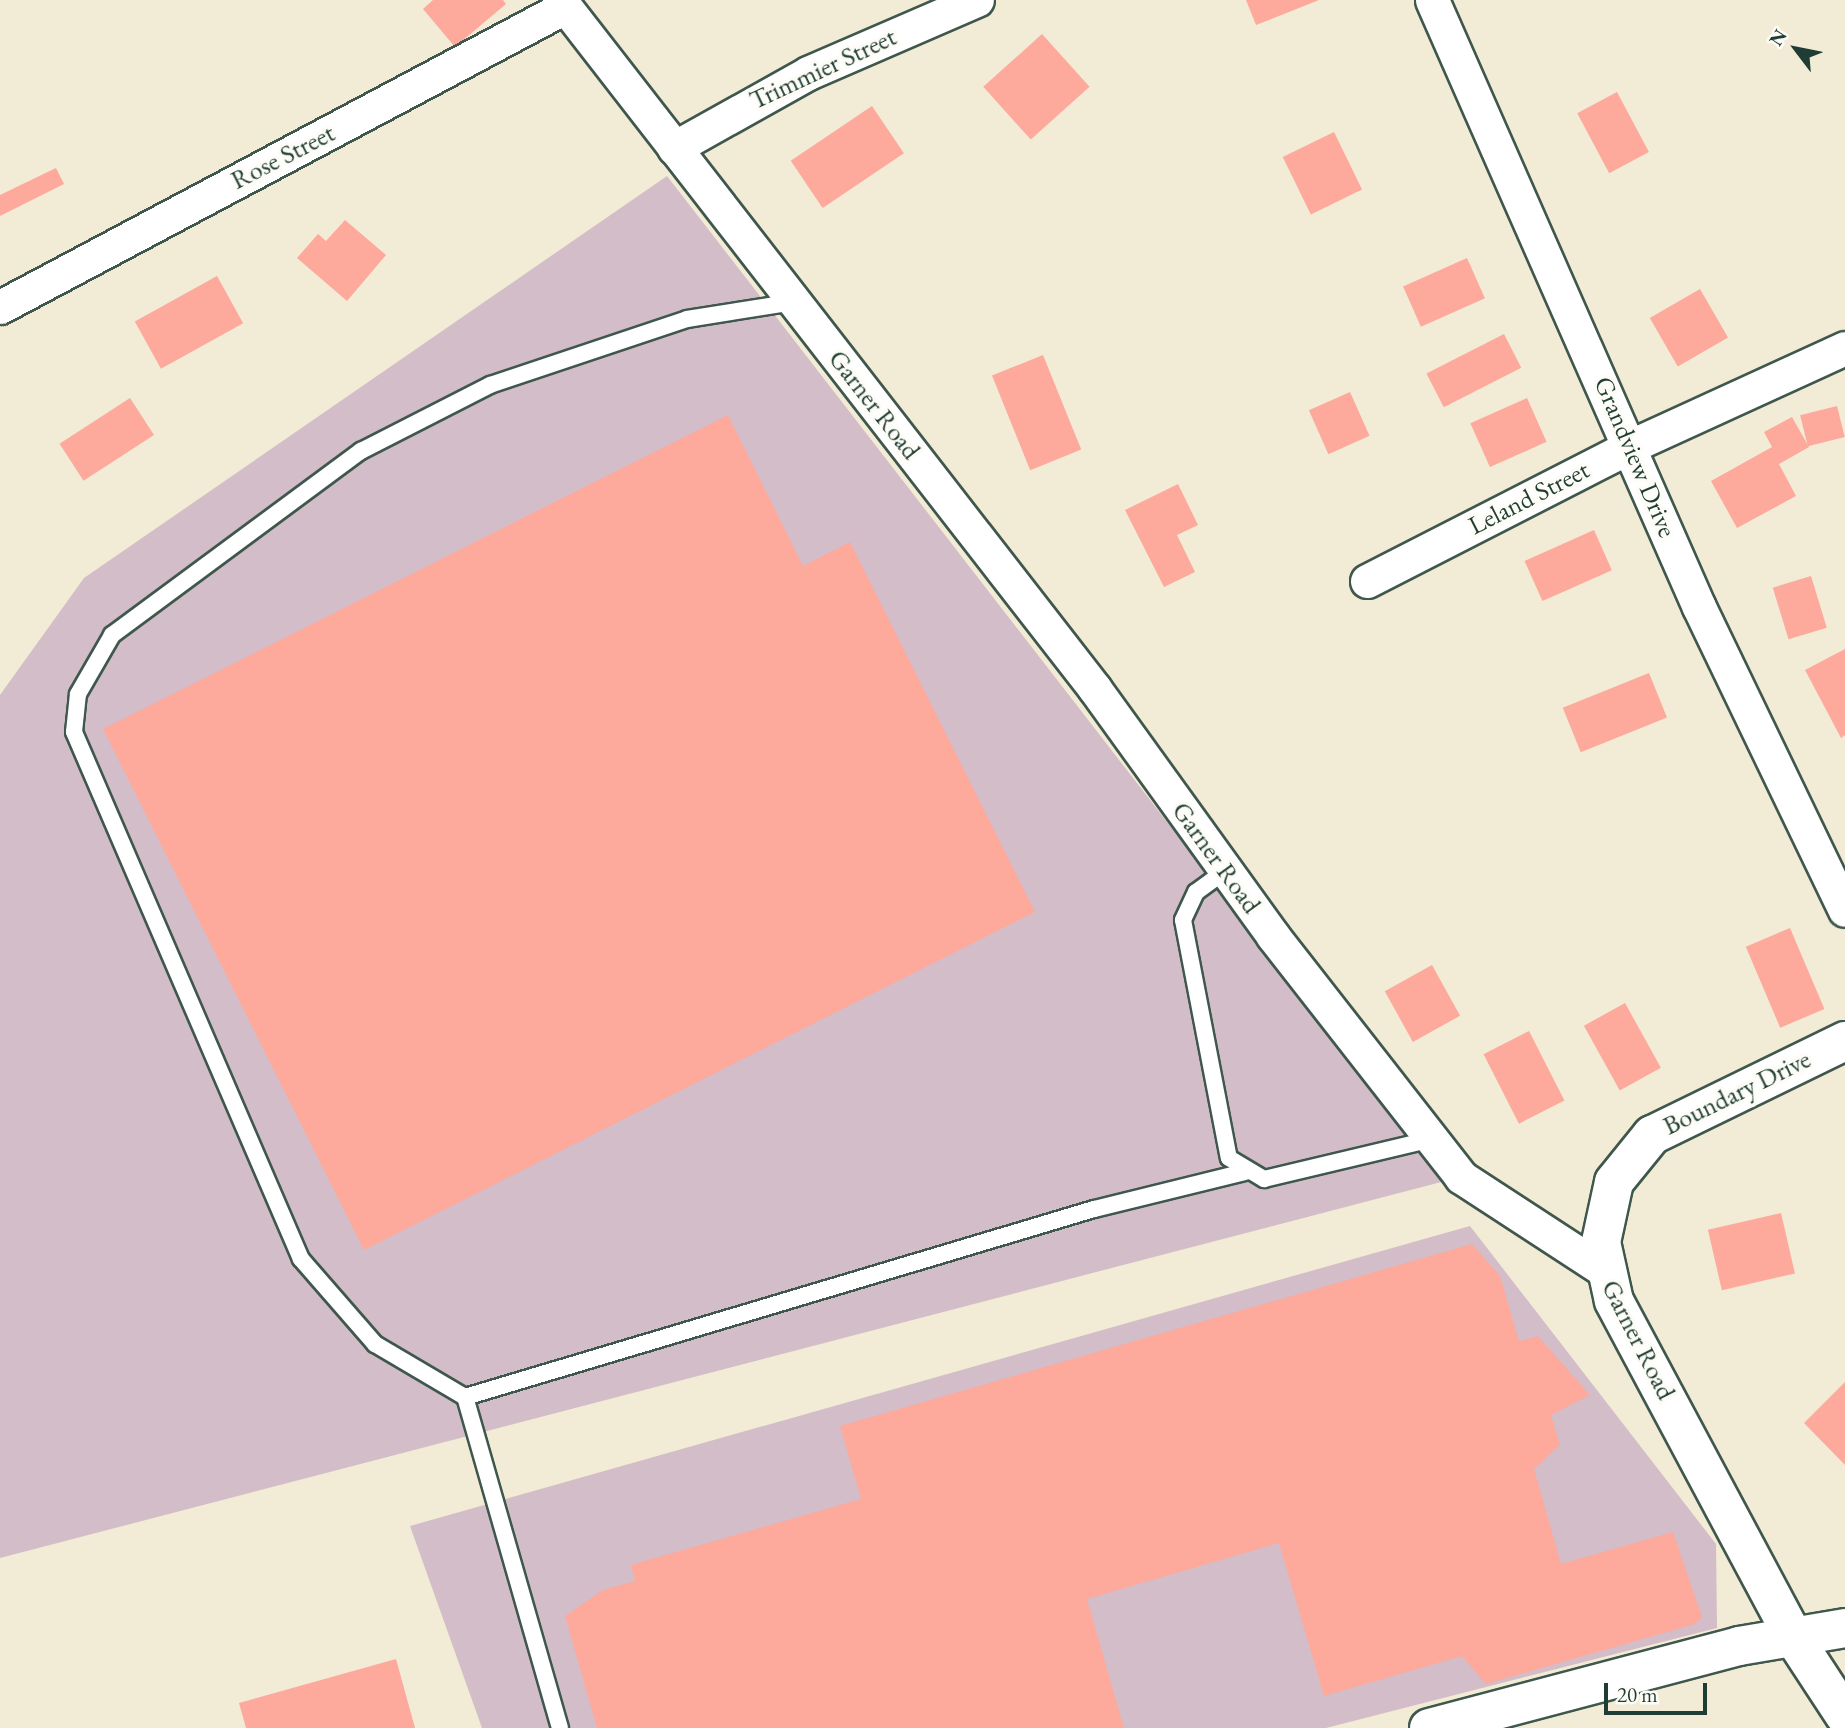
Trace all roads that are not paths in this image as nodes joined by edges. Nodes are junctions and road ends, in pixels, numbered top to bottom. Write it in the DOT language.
graph roads {
  1 [pos="977,0"];
  2 [pos="1432,0"];
  3 [pos="562,4"];
  4 [pos="674,148"];
  5 [pos="794,302"];
  6 [pos="0,307"];
  7 [pos="1845,348"];
  8 [pos="1631,446"];
  9 [pos="1367,581"];
  10 [pos="1225,871"];
  11 [pos="1845,910"];
  12 [pos="1845,1041"];
  13 [pos="1432,1139"];
  14 [pos="1245,1172"];
  15 [pos="1602,1269"];
  16 [pos="465,1397"];
  17 [pos="1845,1628"];
  18 [pos="1794,1638"];
  19 [pos="1845,1716"];
  20 [pos="560,1728"];
  21 [pos="1429,1728"];
  1 -- 4 [label="street, Trimmier Street"];
  2 -- 8 [label="street, Grandview Drive"];
  3 -- 4 [label="street, Garner Road"];
  3 -- 6 [label="street, Rose Street"];
  4 -- 5 [label="street, Garner Road"];
  5 -- 10 [label="street, Garner Road"];
  5 -- 16 [label="lane"];
  7 -- 8 [label="street, Leland Street"];
  8 -- 9 [label="street, Leland Street"];
  8 -- 11 [label="street, Grandview Drive"];
  10 -- 13 [label="street, Garner Road"];
  10 -- 14 [label="lane"];
  12 -- 15 [label="street, Boundary Drive"];
  13 -- 14 [label="lane"];
  13 -- 15 [label="street, Garner Road"];
  14 -- 16 [label="lane"];
  15 -- 18 [label="street, Garner Road"];
  16 -- 20 [label="lane"];
  17 -- 18 [label="street"];
  18 -- 19 [label="street, Garner Road"];
  18 -- 21 [label="street"];
}
